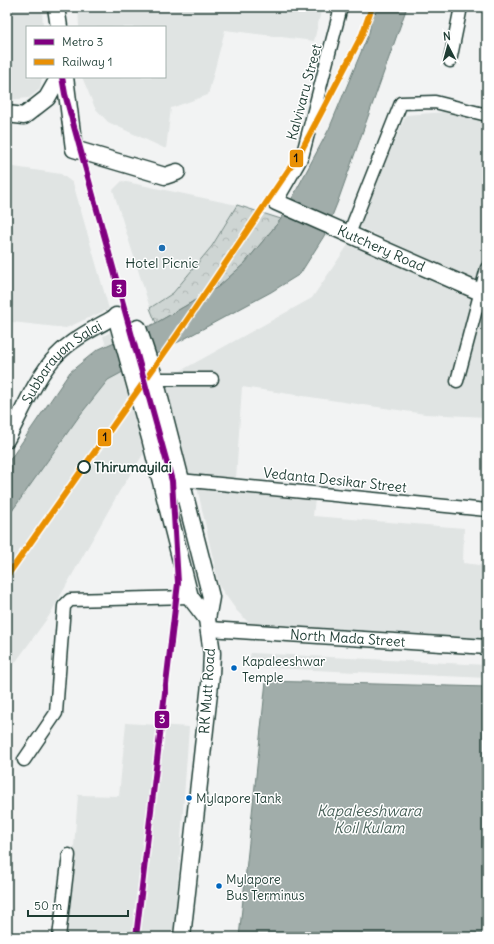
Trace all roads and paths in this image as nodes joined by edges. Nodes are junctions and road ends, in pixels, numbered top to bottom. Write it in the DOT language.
graph roads {
  1 [pos="56,7"];
  2 [pos="341,7"];
  3 [pos="461,7"];
  4 [pos="58,26"];
  5 [pos="450,61"];
  6 [pos="58,78"];
  7 [pos="65,78"];
  8 [pos="7,114"];
  9 [pos="487,115"];
  10 [pos="177,172"];
  11 [pos="281,205"];
  12 [pos="345,232"];
  13 [pos="487,268"];
  14 [pos="484,293"];
  15 [pos="116,316"];
  16 [pos="138,328"];
  17 [pos="154,376"];
  18 [pos="212,378"];
  19 [pos="457,381"];
  20 [pos="7,440"];
  21 [pos="180,480"];
  22 [pos="487,510"];
  23 [pos="190,597"];
  24 [pos="208,624"];
  25 [pos="487,647"];
  26 [pos="24,760"];
  27 [pos="69,855"];
  28 [pos="60,937"];
  29 [pos="182,937"];
  1 -- 4 [label="main road"];
  2 -- 11 [label="street, Kalvivaru Street"];
  3 -- 5 [label="street"];
  6 -- 8 [label="main road"];
  7 -- 10 [label="main road"];
  9 -- 12 [label="street"];
  11 -- 12 [label="main road, Kutchery Road"];
  12 -- 14 [label="main road, Kutchery Road"];
  13 -- 14 [label="street"];
  14 -- 19 [label="street"];
  15 -- 20 [label="street, Subbarayan Salai"];
  15 -- 23 [label="main road"];
  16 -- 17 [label="main road"];
  17 -- 18 [label="street"];
  17 -- 21 [label="main road"];
  21 -- 22 [label="street, Vedanta Desikar Street"];
  21 -- 24 [label="main road"];
  23 -- 24 [label="main road"];
  23 -- 26 [label="street"];
  24 -- 25 [label="street, North Mada Street"];
  24 -- 29 [label="main road, RK Mutt Road"];
  27 -- 28 [label="street"];
}
